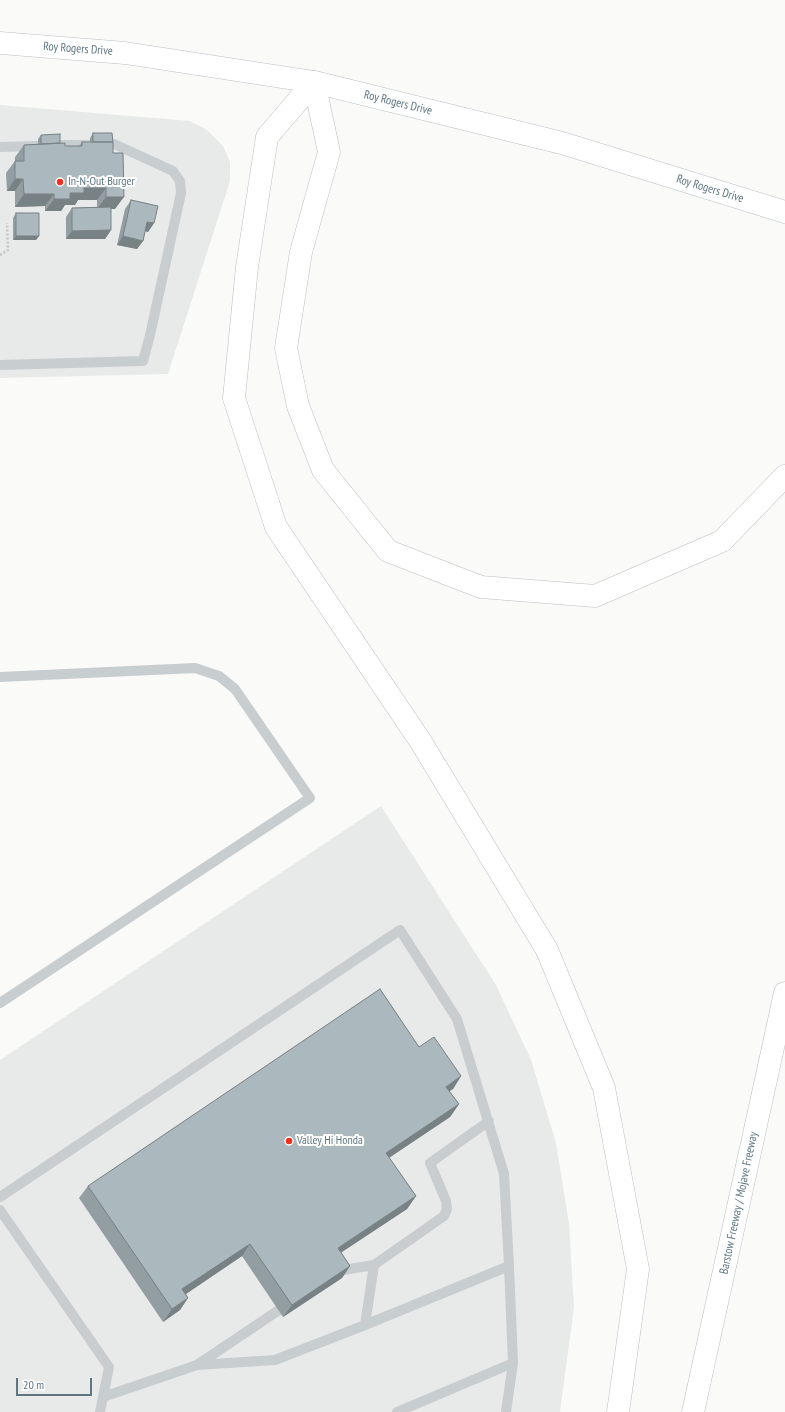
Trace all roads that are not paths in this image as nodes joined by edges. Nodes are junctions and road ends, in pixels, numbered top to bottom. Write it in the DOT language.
graph roads {
  1 [pos="0,43"];
  2 [pos="314,82"];
  3 [pos="109,144"];
  4 [pos="90,145"];
  5 [pos="38,146"];
  6 [pos="57,146"];
  7 [pos="0,147"];
  8 [pos="785,212"];
  9 [pos="0,365"];
  10 [pos="785,476"];
  11 [pos="0,677"];
  12 [pos="785,993"];
  13 [pos="0,1003"];
  14 [pos="489,1121"];
  15 [pos="0,1197"];
  16 [pos="0,1210"];
  17 [pos="374,1265"];
  18 [pos="509,1266"];
  19 [pos="337,1271"];
  20 [pos="279,1310"];
  21 [pos="366,1325"];
  22 [pos="513,1363"];
  23 [pos="197,1365"];
  24 [pos="103,1397"];
  25 [pos="100,1412"];
  26 [pos="397,1412"];
  27 [pos="506,1412"];
  28 [pos="618,1412"];
  29 [pos="693,1412"];
  1 -- 2 [label="main road, Roy Rogers Drive"];
  2 -- 8 [label="main road, Roy Rogers Drive"];
  2 -- 10 [label="main road"];
  2 -- 28 [label="main road"];
  3 -- 9 [label="lane"];
  4 -- 6 [label="lane"];
  5 -- 7 [label="lane"];
  11 -- 13 [label="lane"];
  12 -- 29 [label="main road, Barstow Freeway / Mojave Freeway"];
  14 -- 15 [label="lane"];
  14 -- 17 [label="lane"];
  14 -- 18 [label="lane"];
  16 -- 24 [label="lane"];
  17 -- 19 [label="lane"];
  17 -- 21 [label="lane"];
  18 -- 21 [label="lane"];
  18 -- 22 [label="lane"];
  20 -- 23 [label="lane"];
  21 -- 23 [label="lane"];
  22 -- 26 [label="lane"];
  22 -- 27 [label="lane"];
  23 -- 24 [label="lane"];
  24 -- 25 [label="lane"];
}
